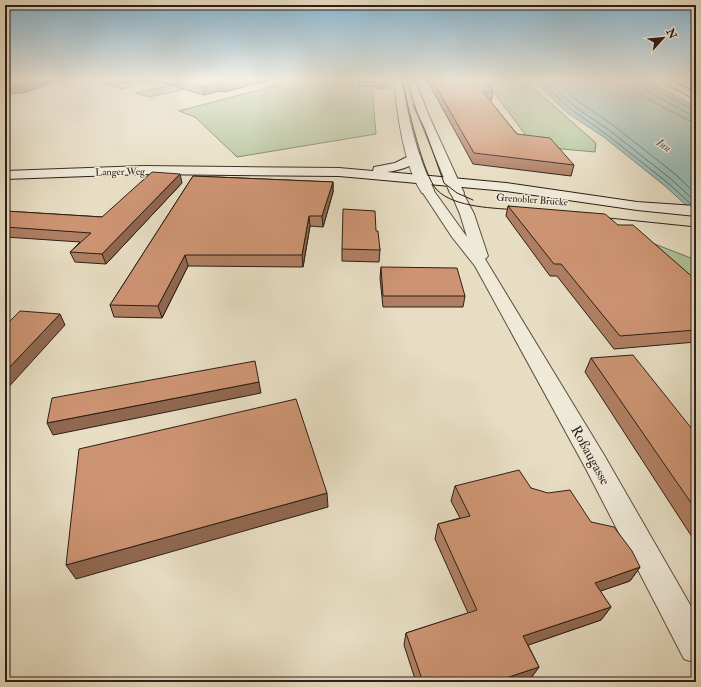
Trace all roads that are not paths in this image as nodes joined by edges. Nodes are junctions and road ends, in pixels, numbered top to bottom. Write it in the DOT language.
graph roads {
  1 [pos="404,112"];
  2 [pos="422,112"];
  3 [pos="415,158"];
  4 [pos="234,171"];
  5 [pos="338,172"];
  6 [pos="5,175"];
  7 [pos="452,182"];
  8 [pos="424,185"];
  9 [pos="637,206"];
  10 [pos="696,211"];
  11 [pos="482,265"];
  12 [pos="696,647"];
  1 -- 3 [label="main road"];
  2 -- 7 [label="main road"];
  3 -- 5 [label="main road"];
  3 -- 8 [label="main road"];
  4 -- 5 [label="main road, Langer Weg"];
  4 -- 6 [label="main road, Langer Weg"];
  4 -- 8 [label="main road, Langer Weg"];
  5 -- 8 [label="main road, Langer Weg"];
  7 -- 8 [label="main road, Grenobler Brücke"];
  7 -- 9 [label="main road, Grenobler Brücke"];
  7 -- 9 [label="main road, Grenobler Brücke"];
  7 -- 11 [label="street, Roßaugasse"];
  8 -- 11 [label="street, Roßaugasse"];
  9 -- 10 [label="main road, Grenobler Brücke"];
  11 -- 12 [label="street, Roßaugasse"];
}
